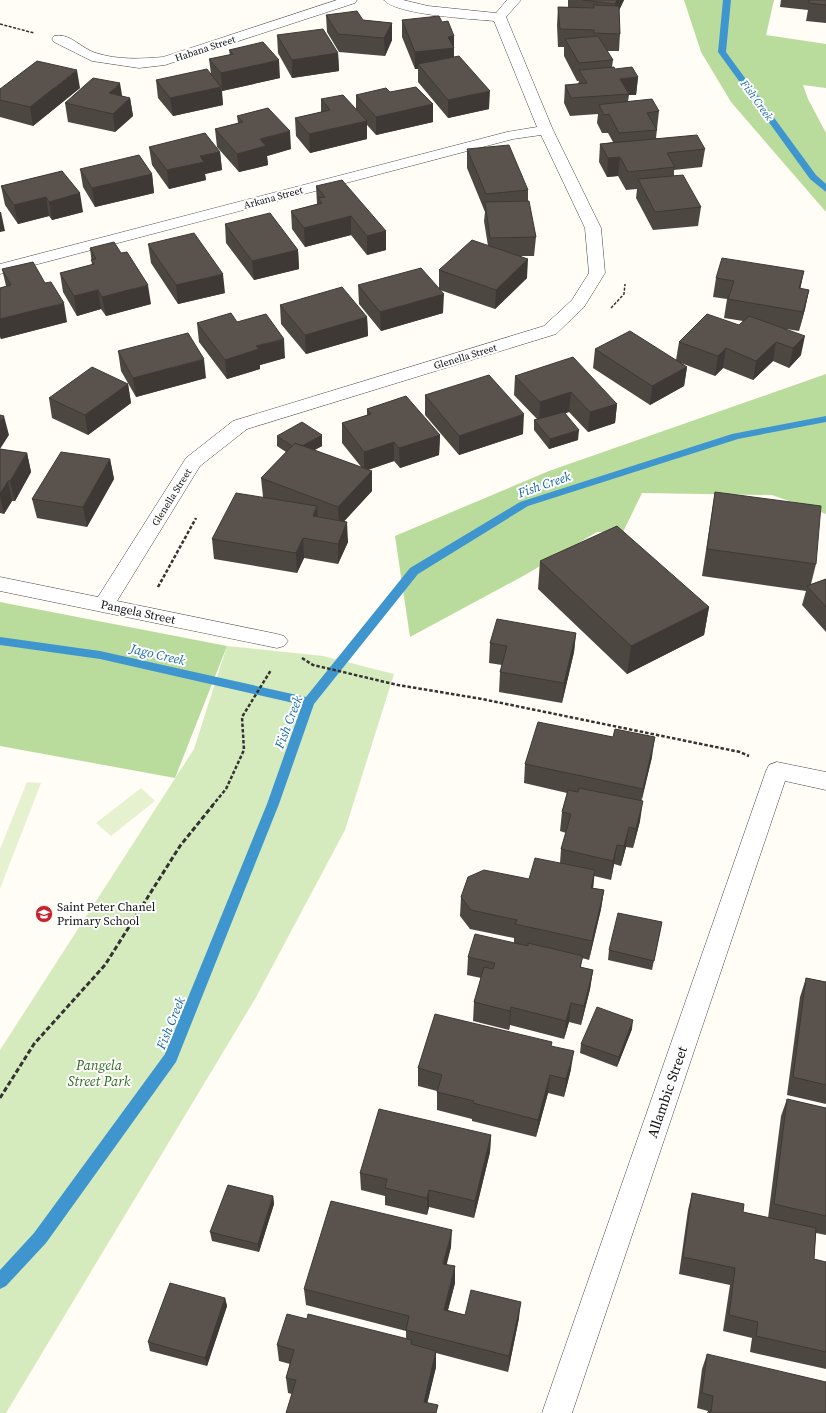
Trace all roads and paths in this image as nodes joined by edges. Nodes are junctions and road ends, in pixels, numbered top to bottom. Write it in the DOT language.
graph roads {
  1 [pos="350,0"];
  2 [pos="391,0"];
  3 [pos="514,0"];
  4 [pos="499,17"];
  5 [pos="0,24"];
  6 [pos="11,28"];
  7 [pos="59,39"];
  8 [pos="546,130"];
  9 [pos="0,269"];
  10 [pos="625,280"];
  11 [pos="608,311"];
  12 [pos="198,515"];
  13 [pos="0,584"];
  14 [pos="104,605"];
  15 [pos="144,613"];
  16 [pos="277,641"];
  17 [pos="313,665"];
  18 [pos="272,668"];
  19 [pos="778,771"];
  20 [pos="826,781"];
  21 [pos="0,1098"];
  22 [pos="557,1413"];
  1 -- 7 [label="street, Habana Street"];
  2 -- 4 [label="street"];
  3 -- 4 [label="street"];
  4 -- 8 [label="street, Glenella Street"];
  5 -- 6 [label="path"];
  8 -- 9 [label="street, Arkana Street"];
  8 -- 14 [label="street, Glenella Street"];
  10 -- 11 [label="path"];
  12 -- 15 [label="path"];
  13 -- 14 [label="street, Pangela Street"];
  14 -- 15 [label="street, Pangela Street"];
  15 -- 16 [label="street, Pangela Street"];
  17 -- 19 [label="path"];
  18 -- 21 [label="path"];
  19 -- 20 [label="street"];
  19 -- 22 [label="street, Allambic Street"];
}
